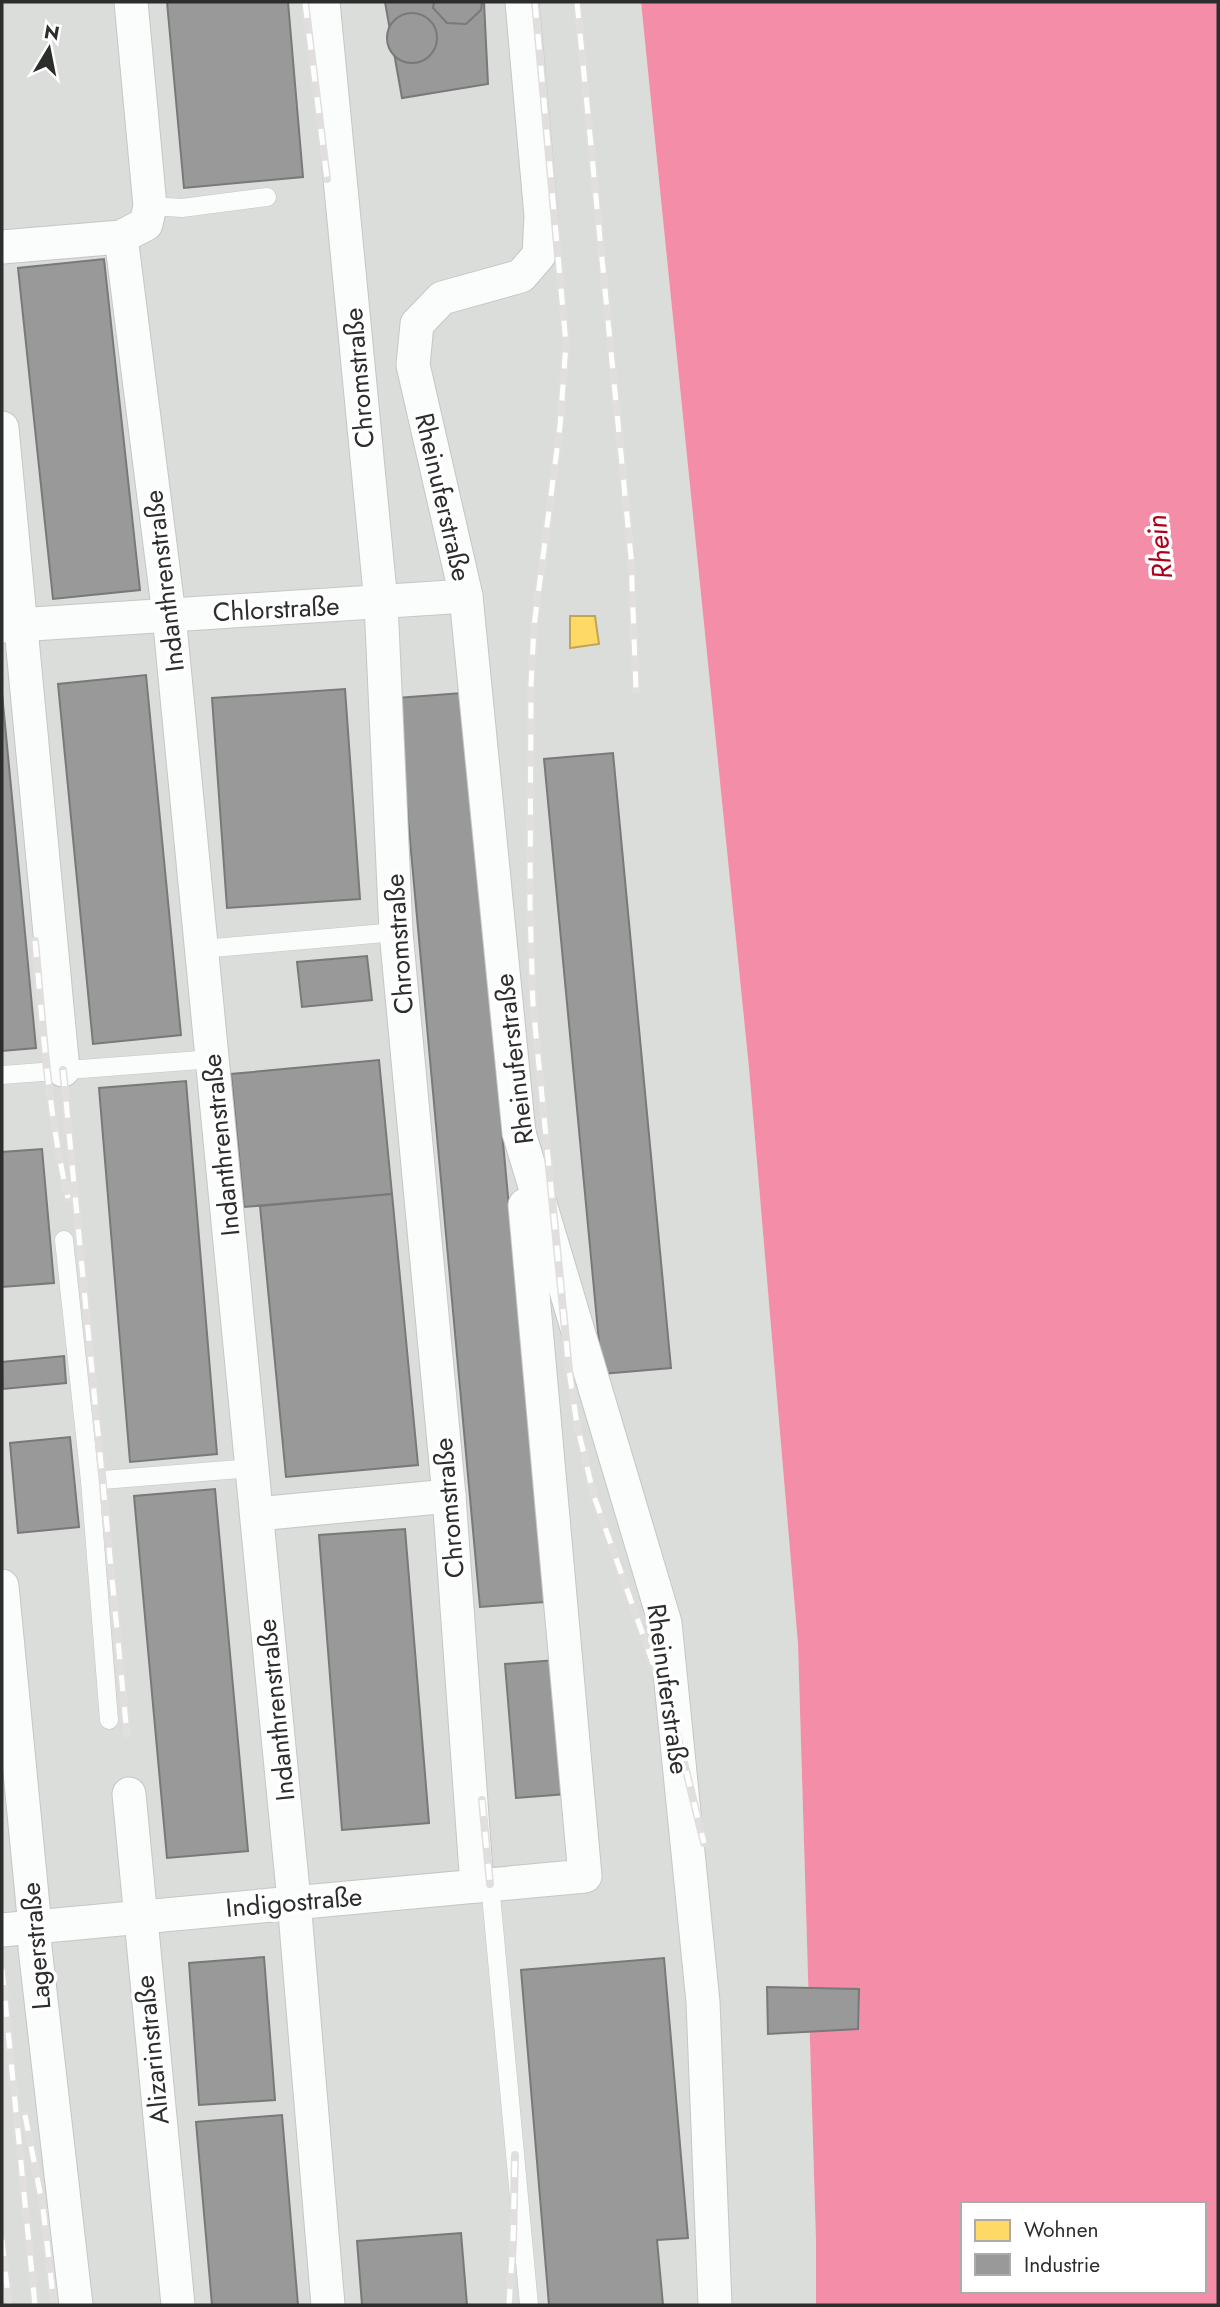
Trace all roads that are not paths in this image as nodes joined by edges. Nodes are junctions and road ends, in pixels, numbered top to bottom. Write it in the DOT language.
graph roads {
  1 [pos="131,2"];
  2 [pos="323,2"];
  3 [pos="522,2"];
  4 [pos="267,197"];
  5 [pos="150,206"];
  6 [pos="121,237"];
  7 [pos="2,247"];
  8 [pos="2,428"];
  9 [pos="466,596"];
  10 [pos="381,603"];
  11 [pos="170,615"];
  12 [pos="11,625"];
  13 [pos="396,932"];
  14 [pos="202,949"];
  15 [pos="213,1059"];
  16 [pos="63,1070"];
  17 [pos="2,1075"];
  18 [pos="519,1133"];
  19 [pos="64,1240"];
  20 [pos="252,1468"];
  21 [pos="90,1481"];
  22 [pos="449,1496"];
  23 [pos="257,1514"];
  24 [pos="2,1586"];
  25 [pos="109,1720"];
  26 [pos="129,1794"];
  27 [pos="483,1885"];
  28 [pos="294,1901"];
  29 [pos="139,1917"];
  30 [pos="35,1927"];
  31 [pos="2,1930"];
  32 [pos="76,2305"];
  33 [pos="178,2305"];
  34 [pos="328,2305"];
  35 [pos="529,2305"];
  36 [pos="715,2305"];
  1 -- 5 [label="street"];
  2 -- 10 [label="street, Chromstraße"];
  3 -- 9 [label="street, Rheinuferstraße"];
  4 -- 5 [label="lane"];
  5 -- 6 [label="street"];
  6 -- 7 [label="street"];
  6 -- 11 [label="street, Indanthrenstraße"];
  8 -- 12 [label="street"];
  9 -- 10 [label="street, Chlorstraße"];
  9 -- 18 [label="street, Rheinuferstraße"];
  10 -- 11 [label="street, Chlorstraße"];
  10 -- 13 [label="street, Chromstraße"];
  11 -- 12 [label="street, Chlorstraße"];
  11 -- 14 [label="street, Indanthrenstraße"];
  12 -- 16 [label="street"];
  13 -- 14 [label="lane"];
  13 -- 22 [label="street, Chromstraße"];
  14 -- 15 [label="street, Indanthrenstraße"];
  15 -- 16 [label="lane"];
  15 -- 20 [label="street, Indanthrenstraße"];
  16 -- 17 [label="lane"];
  18 -- 27 [label="street, Indigostraße"];
  18 -- 36 [label="street, Rheinuferstraße"];
  19 -- 21 [label="lane"];
  20 -- 21 [label="lane"];
  20 -- 23 [label="street, Indanthrenstraße"];
  21 -- 25 [label="lane"];
  22 -- 23 [label="street"];
  22 -- 27 [label="street, Chromstraße"];
  23 -- 28 [label="street, Indanthrenstraße"];
  24 -- 30 [label="street, Lagerstraße"];
  26 -- 29 [label="street, Alizarinstraße"];
  27 -- 28 [label="street, Indigostraße"];
  27 -- 35 [label="lane"];
  28 -- 29 [label="street, Indigostraße"];
  28 -- 34 [label="street, Indanthrenstraße"];
  29 -- 30 [label="street, Indigostraße"];
  29 -- 33 [label="street, Alizarinstraße"];
  30 -- 31 [label="street, Indigostraße"];
  30 -- 32 [label="street, Lagerstraße"];
}
